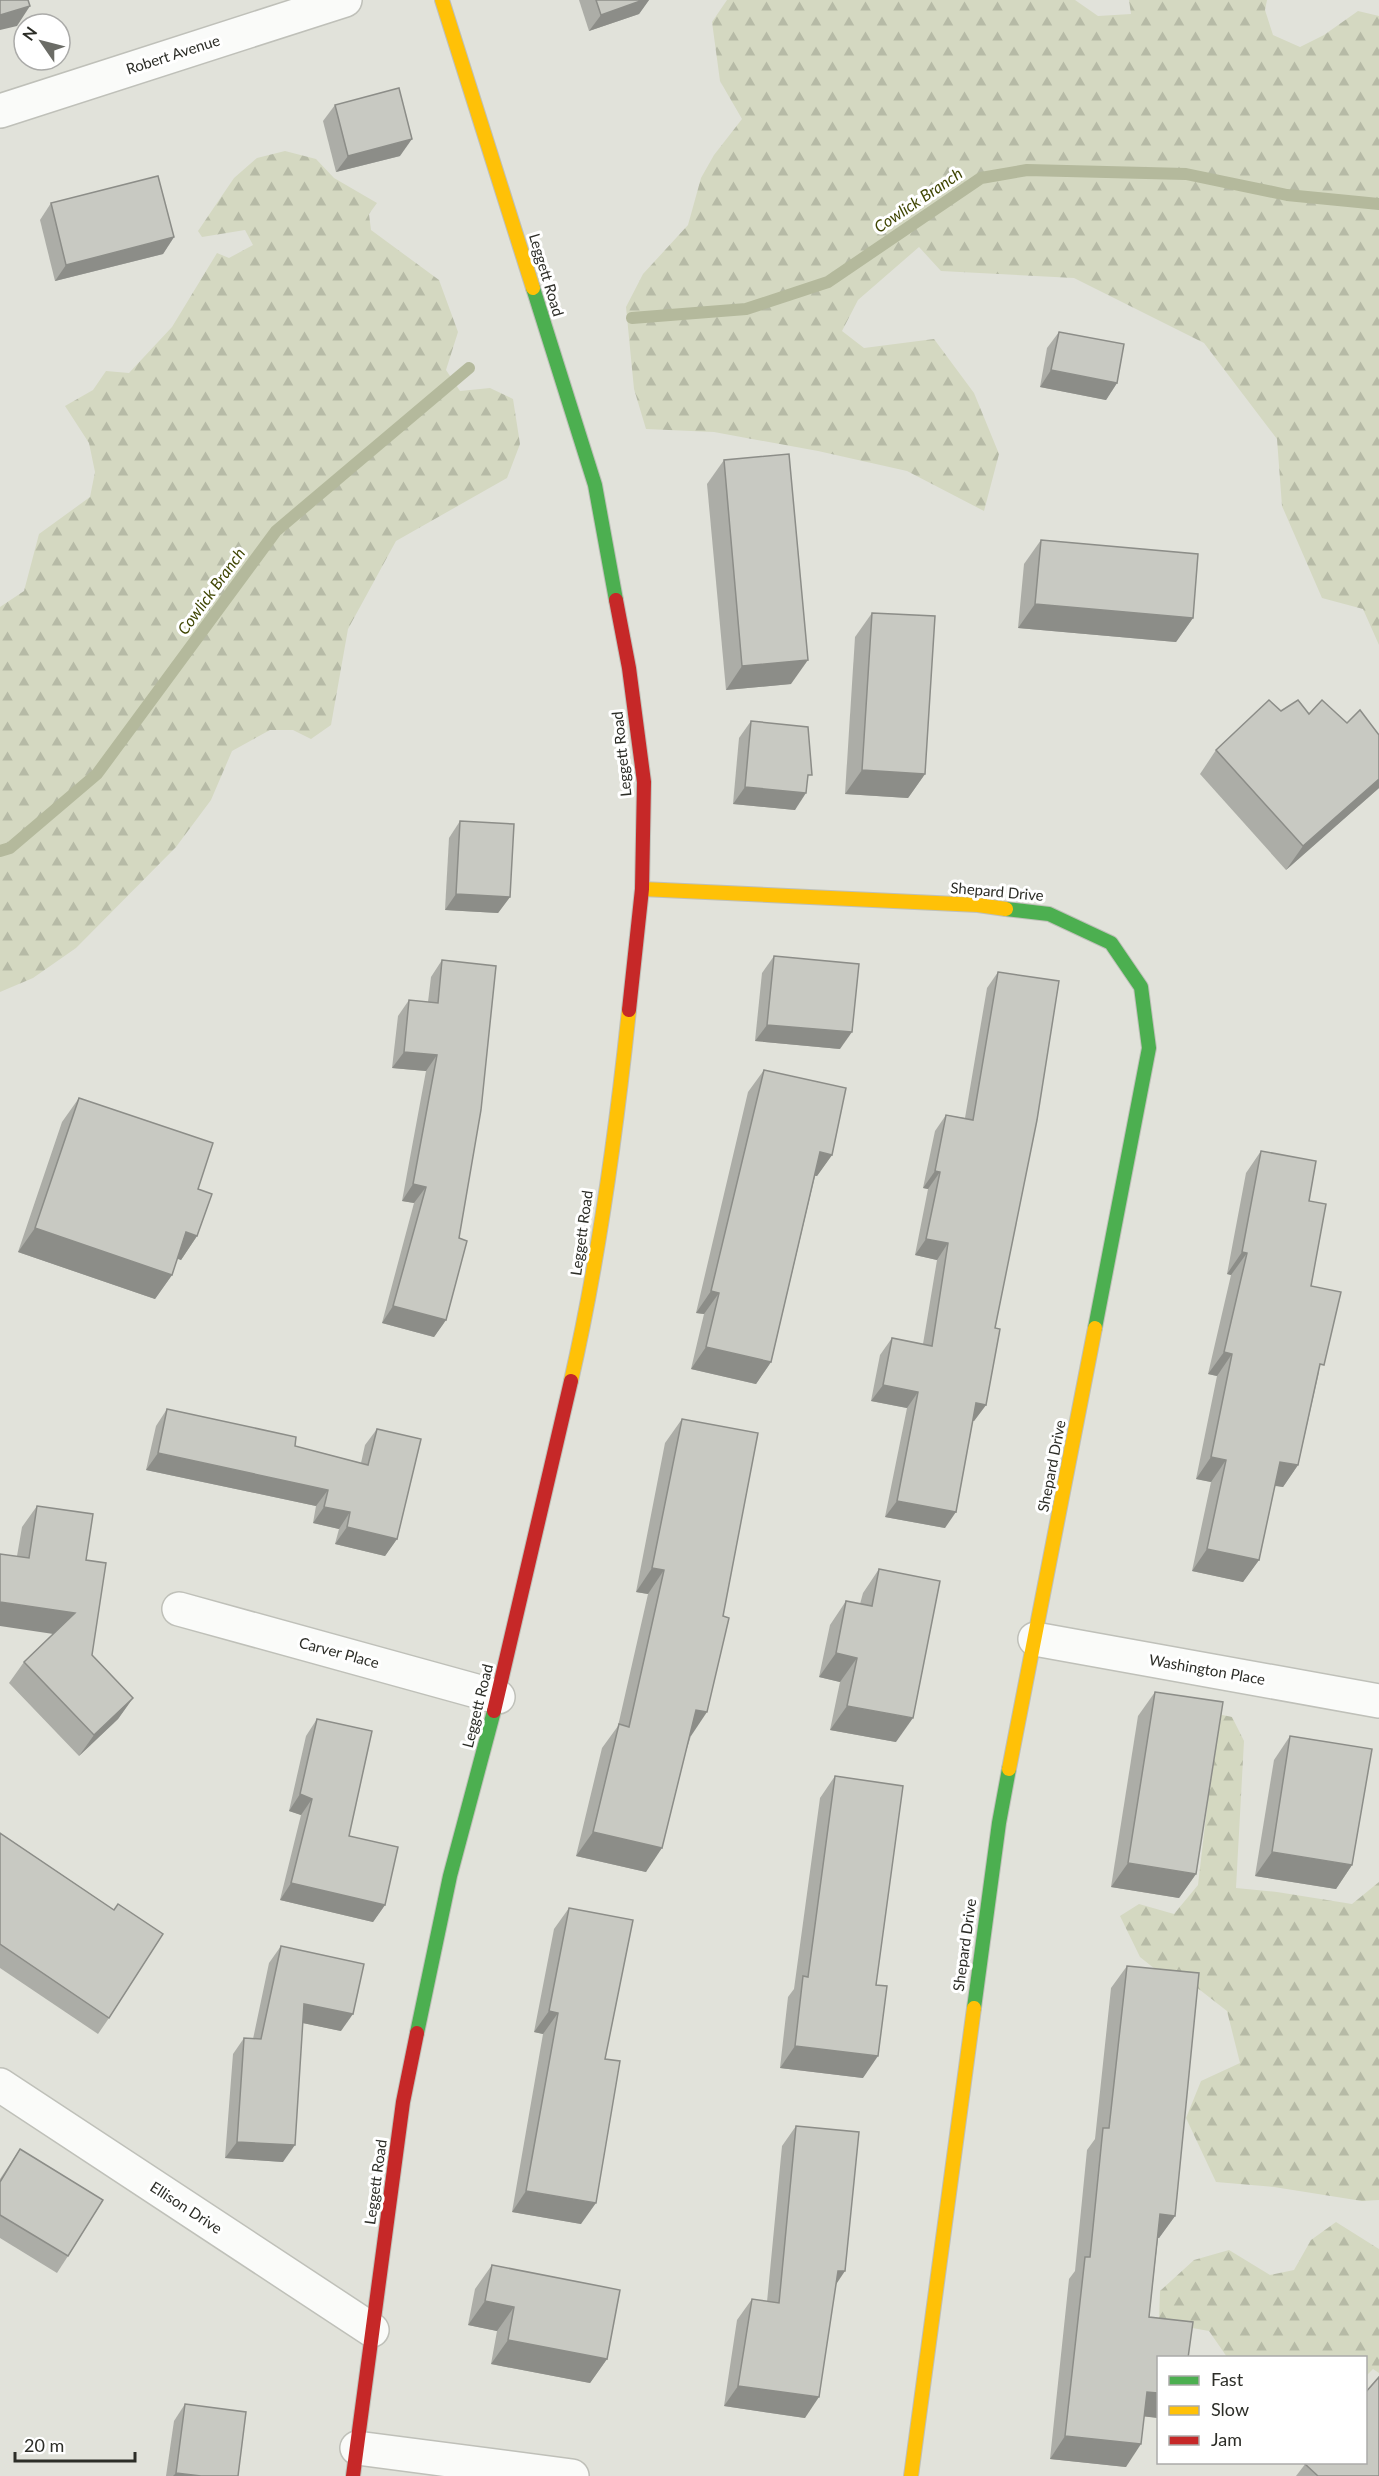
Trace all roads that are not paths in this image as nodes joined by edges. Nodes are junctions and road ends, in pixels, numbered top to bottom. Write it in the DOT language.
graph roads {
  1 [pos="345,0"];
  2 [pos="442,0"];
  3 [pos="0,111"];
  4 [pos="642,890"];
  5 [pos="179,1609"];
  6 [pos="1035,1639"];
  7 [pos="498,1697"];
  8 [pos="1379,1701"];
  9 [pos="0,2085"];
  10 [pos="372,2330"];
  11 [pos="355,2462"];
  12 [pos="572,2476"];
  13 [pos="911,2476"];
  1 -- 3 [label="street, Robert Avenue"];
  2 -- 4 [label="street, Leggett Road"];
  4 -- 6 [label="street, Shepard Drive"];
  4 -- 7 [label="street, Leggett Road"];
  5 -- 7 [label="street, Carver Place"];
  6 -- 8 [label="street, Washington Place"];
  6 -- 13 [label="street, Shepard Drive"];
  7 -- 10 [label="street, Leggett Road"];
  9 -- 10 [label="street, Ellison Drive"];
  10 -- 11 [label="street, Leggett Road"];
  11 -- 12 [label="street"];
}
